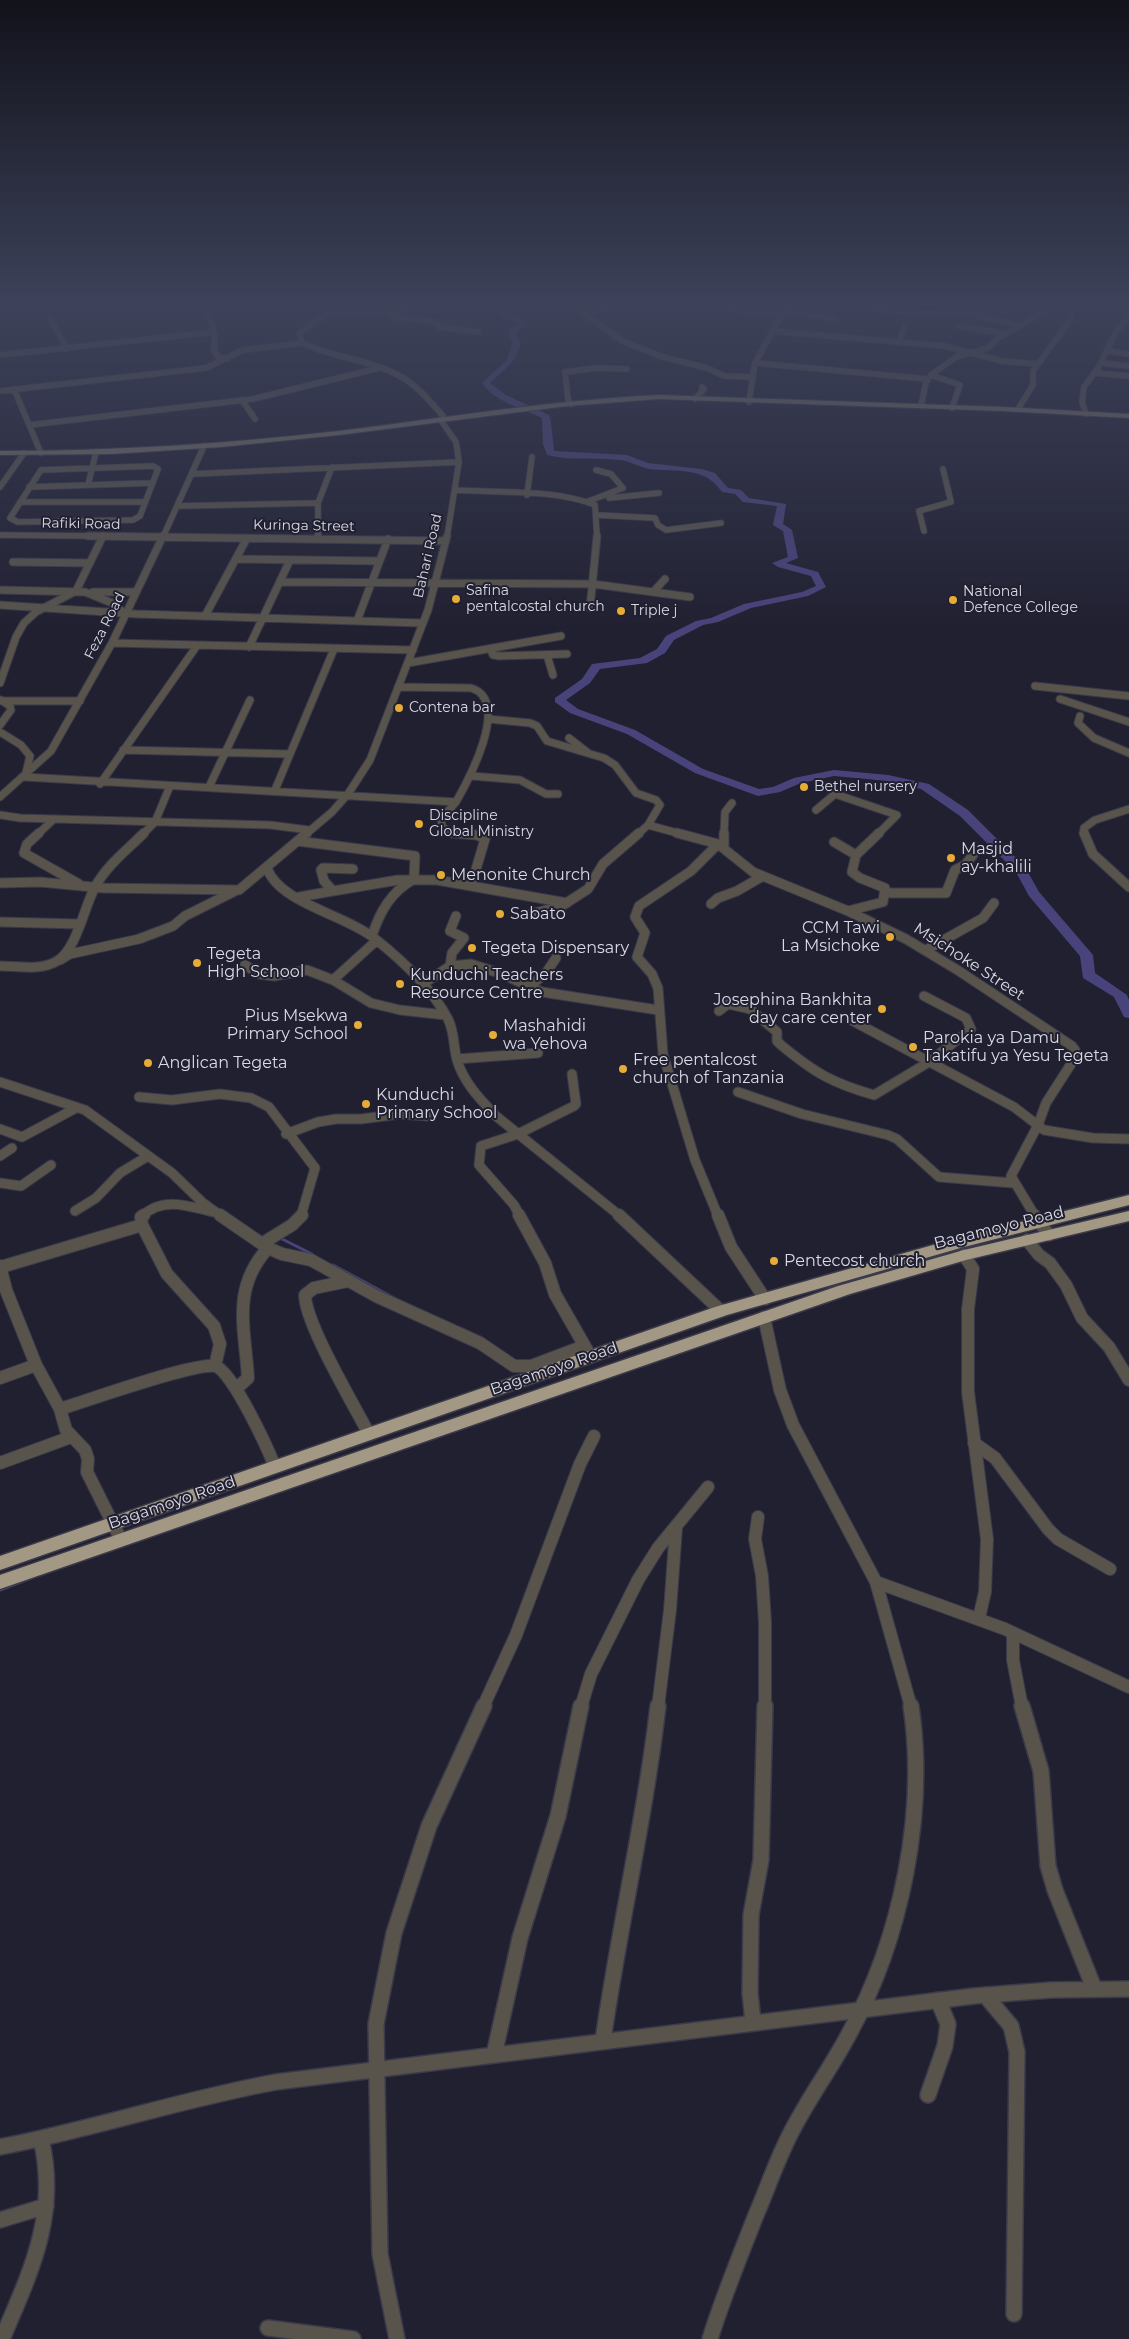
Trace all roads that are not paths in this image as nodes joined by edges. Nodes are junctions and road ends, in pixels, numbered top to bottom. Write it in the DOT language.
graph roads {
  1 [pos="25,415"];
  2 [pos="113,415"];
  3 [pos="252,415"];
  4 [pos="442,415"];
  5 [pos="468,415"];
  6 [pos="1111,415"];
  7 [pos="1129,416"];
  8 [pos="442,418"];
  9 [pos="255,419"];
  10 [pos="29,425"];
  11 [pos="204,446"];
  12 [pos="96,452"];
  13 [pos="0,453"];
  14 [pos="24,453"];
  15 [pos="41,453"];
  16 [pos="532,457"];
  17 [pos="459,462"];
  18 [pos="93,467"];
  19 [pos="332,467"];
  20 [pos="943,469"];
  21 [pos="596,470"];
  22 [pos="192,474"];
  23 [pos="151,483"];
  24 [pos="111,484"];
  25 [pos="88,485"];
  26 [pos="29,486"];
  27 [pos="60,486"];
  28 [pos="0,487"];
  29 [pos="456,490"];
  30 [pos="659,493"];
  31 [pos="526,495"];
  32 [pos="600,497"];
  33 [pos="589,501"];
  34 [pos="20,502"];
  35 [pos="144,502"];
  36 [pos="55,503"];
  37 [pos="108,503"];
  38 [pos="318,503"];
  39 [pos="178,506"];
  40 [pos="596,515"];
  41 [pos="721,523"];
  42 [pos="924,531"];
  43 [pos="0,536"];
  44 [pos="104,536"];
  45 [pos="162,538"];
  46 [pos="247,538"];
  47 [pos="318,539"];
  48 [pos="388,539"];
  49 [pos="446,540"];
  50 [pos="236,559"];
  51 [pos="290,560"];
  52 [pos="378,561"];
  53 [pos="13,562"];
  54 [pos="90,563"];
  55 [pos="665,580"];
  56 [pos="281,582"];
  57 [pos="370,582"];
  58 [pos="436,583"];
  59 [pos="593,584"];
  60 [pos="0,590"];
  61 [pos="75,592"];
  62 [pos="85,592"];
  63 [pos="136,592"];
  64 [pos="654,592"];
  65 [pos="690,597"];
  66 [pos="0,605"];
  67 [pos="40,608"];
  68 [pos="590,608"];
  69 [pos="126,613"];
  70 [pos="205,616"];
  71 [pos="263,618"];
  72 [pos="357,621"];
  73 [pos="421,623"];
  74 [pos="561,636"];
  75 [pos="112,643"];
  76 [pos="196,647"];
  77 [pos="249,648"];
  78 [pos="334,649"];
  79 [pos="412,650"];
  80 [pos="491,650"];
  81 [pos="566,654"];
  82 [pos="546,655"];
  83 [pos="408,663"];
  84 [pos="553,675"];
  85 [pos="0,683"];
  86 [pos="1035,686"];
  87 [pos="398,687"];
  88 [pos="1129,696"];
  89 [pos="1060,699"];
  90 [pos="0,700"];
  91 [pos="250,700"];
  92 [pos="80,701"];
  93 [pos="1080,716"];
  94 [pos="488,718"];
  95 [pos="1129,722"];
  96 [pos="0,725"];
  97 [pos="0,732"];
  98 [pos="569,738"];
  99 [pos="123,750"];
  100 [pos="1129,752"];
  101 [pos="226,753"];
  102 [pos="290,754"];
  103 [pos="590,754"];
  104 [pos="472,776"];
  105 [pos="25,777"];
  106 [pos="100,784"];
  107 [pos="170,786"];
  108 [pos="209,788"];
  109 [pos="275,790"];
  110 [pos="348,794"];
  111 [pos="558,794"];
  112 [pos="0,797"];
  113 [pos="456,802"];
  114 [pos="732,803"];
  115 [pos="1129,809"];
  116 [pos="816,810"];
  117 [pos="0,815"];
  118 [pos="54,819"];
  119 [pos="154,822"];
  120 [pos="648,825"];
  121 [pos="309,830"];
  122 [pos="297,841"];
  123 [pos="834,842"];
  124 [pos="721,845"];
  125 [pos="856,856"];
  126 [pos="974,856"];
  127 [pos="267,868"];
  128 [pos="353,868"];
  129 [pos="763,876"];
  130 [pos="414,879"];
  131 [pos="0,883"];
  132 [pos="80,884"];
  133 [pos="471,886"];
  134 [pos="95,887"];
  135 [pos="1129,887"];
  136 [pos="236,891"];
  137 [pos="333,892"];
  138 [pos="885,893"];
  139 [pos="299,897"];
  140 [pos="567,903"];
  141 [pos="994,903"];
  142 [pos="711,904"];
  143 [pos="848,911"];
  144 [pos="530,914"];
  145 [pos="456,916"];
  146 [pos="0,922"];
  147 [pos="79,924"];
  148 [pos="374,938"];
  149 [pos="926,950"];
  150 [pos="556,958"];
  151 [pos="58,961"];
  152 [pos="245,965"];
  153 [pos="0,966"];
  154 [pos="450,966"];
  155 [pos="333,980"];
  156 [pos="423,984"];
  157 [pos="529,987"];
  158 [pos="924,996"];
  159 [pos="658,1010"];
  160 [pos="719,1011"];
  161 [pos="445,1015"];
  162 [pos="851,1020"];
  163 [pos="538,1053"];
  164 [pos="457,1059"];
  165 [pos="929,1062"];
  166 [pos="572,1074"];
  167 [pos="0,1082"];
  168 [pos="738,1092"];
  169 [pos="139,1097"];
  170 [pos="76,1108"];
  171 [pos="428,1116"];
  172 [pos="1038,1125"];
  173 [pos="0,1129"];
  174 [pos="286,1134"];
  175 [pos="518,1134"];
  176 [pos="1129,1139"];
  177 [pos="12,1148"];
  178 [pos="0,1156"];
  179 [pos="148,1156"];
  180 [pos="52,1165"];
  181 [pos="0,1183"];
  182 [pos="1013,1183"];
  183 [pos="1129,1200"];
  184 [pos="75,1211"];
  185 [pos="219,1214"];
  186 [pos="1129,1216"];
  187 [pos="142,1225"];
  188 [pos="1045,1228"];
  189 [pos="1027,1240"];
  190 [pos="265,1245"];
  191 [pos="964,1255"];
  192 [pos="1,1267"];
  193 [pos="348,1281"];
  194 [pos="3,1291"];
  195 [pos="765,1299"];
  196 [pos="721,1312"];
  197 [pos="764,1317"];
  198 [pos="588,1351"];
  199 [pos="36,1365"];
  200 [pos="215,1366"];
  201 [pos="1128,1377"];
  202 [pos="0,1378"];
  203 [pos="236,1389"];
  204 [pos="60,1408"];
  205 [pos="369,1434"];
  206 [pos="594,1436"];
  207 [pos="71,1437"];
  208 [pos="974,1443"];
  209 [pos="0,1463"];
  210 [pos="275,1467"];
  211 [pos="708,1487"];
  212 [pos="758,1517"];
  213 [pos="114,1523"];
  214 [pos="676,1528"];
  215 [pos="121,1540"];
  216 [pos="0,1563"];
  217 [pos="1110,1569"];
  218 [pos="0,1582"];
  219 [pos="876,1582"];
  220 [pos="979,1618"];
  221 [pos="1013,1633"];
  222 [pos="1129,1687"];
  223 [pos="1094,1988"];
  224 [pos="1129,1990"];
  225 [pos="985,1995"];
  226 [pos="938,2000"];
  227 [pos="862,2009"];
  228 [pos="753,2022"];
  229 [pos="603,2040"];
  230 [pos="494,2056"];
  231 [pos="377,2070"];
  232 [pos="928,2095"];
  233 [pos="41,2139"];
  234 [pos="0,2147"];
  235 [pos="46,2206"];
  236 [pos="0,2220"];
  237 [pos="1014,2314"];
  238 [pos="268,2328"];
  239 [pos="2,2339"];
  240 [pos="353,2339"];
  241 [pos="397,2339"];
  242 [pos="710,2339"];
  1 -- 10 [label="street"];
  2 -- 10 [label="street"];
  3 -- 9 [label="street"];
  4 -- 8 [label="street, Bahari Road"];
  5 -- 8 [label="street"];
  6 -- 7 [label="street"];
  8 -- 11 [label="street"];
  8 -- 17 [label="street, Bahari Road"];
  10 -- 15 [label="street"];
  11 -- 12 [label="street"];
  11 -- 22 [label="street, Feza Road"];
  12 -- 15 [label="street"];
  12 -- 18 [label="street"];
  13 -- 14 [label="street"];
  14 -- 15 [label="street"];
  14 -- 28 [label="street"];
  16 -- 31 [label="street"];
  17 -- 19 [label="street"];
  17 -- 29 [label="street, Bahari Road"];
  18 -- 23 [label="street"];
  18 -- 25 [label="street"];
  18 -- 26 [label="street"];
  19 -- 22 [label="street"];
  19 -- 38 [label="street"];
  20 -- 42 [label="street"];
  21 -- 32 [label="street"];
  22 -- 39 [label="street, Feza Road"];
  23 -- 24 [label="street"];
  23 -- 35 [label="street"];
  24 -- 25 [label="street"];
  24 -- 37 [label="street"];
  25 -- 27 [label="street"];
  26 -- 27 [label="street"];
  26 -- 34 [label="street"];
  27 -- 36 [label="street"];
  29 -- 31 [label="street"];
  29 -- 49 [label="street, Bahari Road"];
  30 -- 32 [label="street"];
  31 -- 33 [label="street"];
  32 -- 33 [label="street"];
  33 -- 40 [label="street"];
  34 -- 35 [label="street"];
  34 -- 36 [label="street"];
  35 -- 37 [label="street"];
  36 -- 37 [label="street"];
  38 -- 39 [label="street"];
  38 -- 47 [label="street"];
  39 -- 45 [label="street, Feza Road"];
  40 -- 41 [label="street"];
  40 -- 59 [label="street"];
  43 -- 44 [label="street, Rafiki Road"];
  44 -- 45 [label="street, Rafiki Road"];
  44 -- 54 [label="street"];
  45 -- 46 [label="street, Kuringa Street"];
  45 -- 63 [label="street, Feza Road"];
  46 -- 47 [label="street, Kuringa Street"];
  46 -- 50 [label="street"];
  47 -- 48 [label="street, Kuringa Street"];
  48 -- 49 [label="street, Kuringa Street"];
  48 -- 52 [label="street"];
  49 -- 58 [label="street, Bahari Road"];
  50 -- 51 [label="street"];
  50 -- 70 [label="street"];
  51 -- 52 [label="street"];
  51 -- 56 [label="street"];
  52 -- 57 [label="street"];
  53 -- 54 [label="street"];
  54 -- 61 [label="street"];
  55 -- 64 [label="street"];
  56 -- 57 [label="street"];
  56 -- 71 [label="street"];
  57 -- 58 [label="street"];
  57 -- 72 [label="street"];
  58 -- 59 [label="street"];
  58 -- 73 [label="street, Bahari Road"];
  59 -- 64 [label="street"];
  59 -- 68 [label="street"];
  60 -- 61 [label="street"];
  61 -- 62 [label="street"];
  61 -- 67 [label="street"];
  62 -- 63 [label="street"];
  62 -- 69 [label="street"];
  63 -- 69 [label="street, Feza Road"];
  64 -- 65 [label="street"];
  66 -- 67 [label="street"];
  67 -- 69 [label="street"];
  67 -- 85 [label="street"];
  69 -- 70 [label="street"];
  69 -- 75 [label="street, Feza Road"];
  70 -- 71 [label="street"];
  71 -- 72 [label="street"];
  71 -- 77 [label="street"];
  72 -- 73 [label="street"];
  73 -- 79 [label="street, Bahari Road"];
  74 -- 80 [label="street"];
  75 -- 76 [label="street"];
  75 -- 92 [label="street, Feza Road"];
  76 -- 77 [label="street"];
  76 -- 99 [label="street"];
  77 -- 78 [label="street"];
  78 -- 79 [label="street"];
  78 -- 102 [label="street"];
  79 -- 83 [label="street, Bahari Road"];
  80 -- 82 [label="street"];
  80 -- 83 [label="street"];
  81 -- 82 [label="street"];
  82 -- 84 [label="street"];
  83 -- 87 [label="street, Bahari Road"];
  86 -- 88 [label="street"];
  87 -- 94 [label="street"];
  87 -- 110 [label="street, Bahari Road"];
  89 -- 95 [label="street"];
  90 -- 92 [label="street"];
  90 -- 96 [label="street"];
  91 -- 101 [label="street"];
  92 -- 105 [label="street, Feza Road"];
  93 -- 100 [label="street"];
  94 -- 103 [label="street"];
  94 -- 104 [label="street"];
  97 -- 105 [label="street"];
  98 -- 103 [label="street"];
  99 -- 101 [label="street"];
  99 -- 106 [label="street"];
  101 -- 102 [label="street"];
  101 -- 108 [label="street"];
  102 -- 109 [label="street"];
  103 -- 120 [label="street"];
  104 -- 111 [label="street"];
  104 -- 113 [label="street"];
  105 -- 106 [label="street"];
  105 -- 112 [label="street, Feza Road"];
  106 -- 107 [label="street"];
  107 -- 108 [label="street"];
  107 -- 119 [label="street"];
  108 -- 109 [label="street"];
  109 -- 110 [label="street"];
  110 -- 113 [label="street"];
  110 -- 121 [label="street, Bahari Road"];
  113 -- 133 [label="street"];
  114 -- 124 [label="street"];
  115 -- 135 [label="street"];
  116 -- 125 [label="street"];
  117 -- 118 [label="street"];
  118 -- 119 [label="street"];
  118 -- 132 [label="street"];
  119 -- 121 [label="street"];
  119 -- 134 [label="street"];
  120 -- 124 [label="street, Msichoke Street"];
  120 -- 140 [label="street"];
  121 -- 122 [label="street, Bahari Road"];
  122 -- 127 [label="street, Bahari Road"];
  122 -- 130 [label="street"];
  123 -- 125 [label="street"];
  124 -- 129 [label="street, Msichoke Street"];
  124 -- 159 [label="street"];
  125 -- 138 [label="street"];
  126 -- 138 [label="street"];
  127 -- 136 [label="street, Bahari Road"];
  127 -- 139 [label="street"];
  128 -- 137 [label="street"];
  129 -- 142 [label="street"];
  129 -- 143 [label="street, Msichoke Street"];
  130 -- 133 [label="street"];
  130 -- 137 [label="street"];
  130 -- 148 [label="street"];
  131 -- 132 [label="street"];
  132 -- 134 [label="street"];
  133 -- 140 [label="street"];
  134 -- 136 [label="street"];
  134 -- 147 [label="street"];
  136 -- 151 [label="street, Bahari Road"];
  137 -- 139 [label="street"];
  138 -- 143 [label="street"];
  139 -- 148 [label="street"];
  140 -- 144 [label="street"];
  141 -- 149 [label="street"];
  143 -- 149 [label="street, Msichoke Street"];
  145 -- 154 [label="street"];
  146 -- 147 [label="street"];
  147 -- 151 [label="street"];
  148 -- 155 [label="street"];
  148 -- 156 [label="street"];
  149 -- 172 [label="street, Msichoke Street"];
  150 -- 157 [label="street"];
  151 -- 153 [label="street, Bahari Road"];
  152 -- 155 [label="street"];
  154 -- 156 [label="street"];
  154 -- 157 [label="street"];
  155 -- 161 [label="street"];
  156 -- 161 [label="street"];
  157 -- 159 [label="street"];
  158 -- 165 [label="street"];
  159 -- 195 [label="street"];
  160 -- 165 [label="street"];
  161 -- 164 [label="street"];
  162 -- 165 [label="street"];
  163 -- 164 [label="street"];
  164 -- 175 [label="street"];
  165 -- 172 [label="street"];
  166 -- 175 [label="street"];
  167 -- 170 [label="street"];
  168 -- 182 [label="street"];
  169 -- 174 [label="street"];
  170 -- 173 [label="street"];
  170 -- 179 [label="street"];
  171 -- 174 [label="street"];
  172 -- 176 [label="street"];
  172 -- 182 [label="street, Msichoke Street"];
  174 -- 190 [label="street"];
  175 -- 196 [label="street"];
  175 -- 198 [label="street"];
  177 -- 178 [label="street"];
  179 -- 184 [label="street"];
  179 -- 185 [label="street"];
  180 -- 181 [label="street"];
  182 -- 188 [label="street"];
  183 -- 188 [label="highway, Bagamoyo Road"];
  185 -- 187 [label="street"];
  185 -- 190 [label="street"];
  186 -- 188 [label="highway, Bagamoyo Road"];
  187 -- 192 [label="street"];
  187 -- 200 [label="street"];
  188 -- 189 [label="highway, Bagamoyo Road"];
  188 -- 195 [label="highway, Bagamoyo Road"];
  189 -- 191 [label="highway, Bagamoyo Road"];
  189 -- 201 [label="street"];
  190 -- 193 [label="street"];
  190 -- 203 [label="street"];
  191 -- 197 [label="highway, Bagamoyo Road"];
  191 -- 208 [label="street"];
  192 -- 194 [label="street"];
  193 -- 198 [label="street"];
  193 -- 205 [label="street"];
  194 -- 199 [label="street"];
  195 -- 196 [label="highway, Bagamoyo Road"];
  196 -- 198 [label="highway, Bagamoyo Road"];
  197 -- 215 [label="highway, Bagamoyo Road"];
  197 -- 219 [label="street"];
  198 -- 205 [label="highway, Bagamoyo Road"];
  199 -- 202 [label="street"];
  199 -- 204 [label="street"];
  200 -- 203 [label="street"];
  200 -- 204 [label="street"];
  203 -- 210 [label="street"];
  204 -- 207 [label="street"];
  205 -- 210 [label="highway, Bagamoyo Road"];
  206 -- 231 [label="street"];
  207 -- 209 [label="street"];
  207 -- 213 [label="street"];
  208 -- 217 [label="street"];
  208 -- 220 [label="street"];
  210 -- 213 [label="highway, Bagamoyo Road"];
  211 -- 214 [label="street"];
  212 -- 228 [label="street"];
  213 -- 215 [label="street"];
  213 -- 216 [label="highway, Bagamoyo Road"];
  214 -- 229 [label="street"];
  214 -- 230 [label="street"];
  215 -- 218 [label="highway, Bagamoyo Road"];
  219 -- 220 [label="street"];
  219 -- 227 [label="street"];
  220 -- 221 [label="street"];
  221 -- 222 [label="street"];
  221 -- 223 [label="street"];
  223 -- 224 [label="street"];
  223 -- 225 [label="street"];
  225 -- 226 [label="street"];
  225 -- 237 [label="street"];
  226 -- 227 [label="street"];
  226 -- 232 [label="street"];
  227 -- 228 [label="street"];
  227 -- 242 [label="street"];
  228 -- 229 [label="street"];
  229 -- 230 [label="street"];
  230 -- 231 [label="street"];
  231 -- 233 [label="street"];
  231 -- 241 [label="street"];
  233 -- 234 [label="street"];
  233 -- 235 [label="street"];
  235 -- 236 [label="street"];
  235 -- 239 [label="street"];
  238 -- 240 [label="street"];
}
